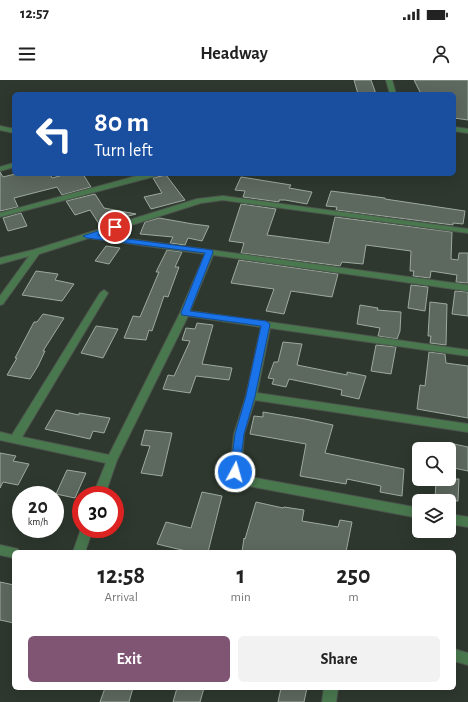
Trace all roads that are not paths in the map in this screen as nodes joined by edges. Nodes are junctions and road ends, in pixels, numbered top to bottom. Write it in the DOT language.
graph roads {
  1 [pos="389,80"];
  2 [pos="392,92"];
  3 [pos="0,128"];
  4 [pos="456,129"];
  5 [pos="12,130"];
  6 [pos="468,131"];
  7 [pos="0,132"];
  8 [pos="12,166"];
  9 [pos="0,169"];
  10 [pos="146,176"];
  11 [pos="0,215"];
  12 [pos="468,231"];
  13 [pos="87,236"];
  14 [pos="36,252"];
  15 [pos="210,252"];
  16 [pos="0,261"];
  17 [pos="468,288"];
  18 [pos="104,293"];
  19 [pos="0,302"];
  20 [pos="185,313"];
  21 [pos="266,324"];
  22 [pos="468,353"];
  23 [pos="251,396"];
  24 [pos="468,428"];
  25 [pos="0,436"];
  26 [pos="15,439"];
  27 [pos="112,460"];
  28 [pos="102,486"];
  29 [pos="412,513"];
  30 [pos="456,520"];
  31 [pos="468,522"];
  32 [pos="84,538"];
  33 [pos="0,550"];
  34 [pos="80,550"];
  35 [pos="12,553"];
  36 [pos="456,656"];
  37 [pos="468,659"];
  38 [pos="331,690"];
  39 [pos="329,702"];
  1 -- 2 [label="street"];
  3 -- 5 [label="street"];
  4 -- 6 [label="street"];
  5 -- 7 [label="street"];
  8 -- 9 [label="street"];
  10 -- 11 [label="street"];
  12 -- 13 [label="street"];
  13 -- 14 [label="street"];
  13 -- 15 [label="street"];
  14 -- 16 [label="street"];
  14 -- 19 [label="street"];
  15 -- 17 [label="street"];
  15 -- 20 [label="street"];
  18 -- 26 [label="street"];
  20 -- 21 [label="street"];
  20 -- 27 [label="street"];
  21 -- 22 [label="street"];
  21 -- 23 [label="street"];
  23 -- 24 [label="street"];
  23 -- 29 [label="street"];
  25 -- 26 [label="street"];
  26 -- 27 [label="street"];
  27 -- 28 [label="street"];
  30 -- 31 [label="street"];
  32 -- 34 [label="street"];
  33 -- 35 [label="street"];
  36 -- 37 [label="street"];
  38 -- 39 [label="street"];
}
